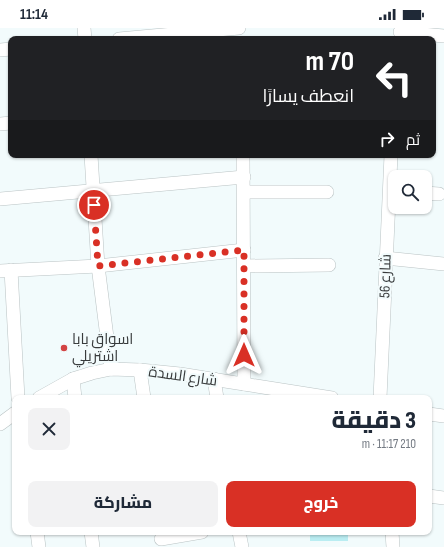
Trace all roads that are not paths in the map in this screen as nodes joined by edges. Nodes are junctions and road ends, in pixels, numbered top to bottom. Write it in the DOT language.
graph roads {
  1 [pos="239,28"];
  2 [pos="400,33"];
  3 [pos="152,36"];
  4 [pos="444,36"];
  5 [pos="91,158"];
  6 [pos="243,158"];
  7 [pos="391,158"];
  8 [pos="391,170"];
  9 [pos="244,177"];
  10 [pos="93,190"];
  11 [pos="244,192"];
  12 [pos="327,192"];
  13 [pos="432,194"];
  14 [pos="439,194"];
  15 [pos="0,199"];
  16 [pos="390,214"];
  17 [pos="244,250"];
  18 [pos="385,258"];
  19 [pos="444,264"];
  20 [pos="329,265"];
  21 [pos="98,266"];
  22 [pos="244,266"];
  23 [pos="6,271"];
  24 [pos="111,369"];
  25 [pos="140,370"];
  26 [pos="73,379"];
  27 [pos="214,379"];
  28 [pos="244,384"];
  29 [pos="18,395"];
  30 [pos="44,395"];
  31 [pos="75,395"];
  32 [pos="144,395"];
  33 [pos="217,395"];
  34 [pos="313,395"];
  35 [pos="380,395"];
  36 [pos="432,414"];
  37 [pos="12,415"];
  38 [pos="444,416"];
  39 [pos="0,424"];
  40 [pos="432,496"];
  41 [pos="444,498"];
  42 [pos="37,535"];
  43 [pos="91,535"];
  44 [pos="184,535"];
  45 [pos="240,535"];
  46 [pos="383,535"];
  47 [pos="392,535"];
  48 [pos="161,539"];
  49 [pos="39,547"];
  50 [pos="93,547"];
  51 [pos="242,547"];
  52 [pos="384,547"];
  53 [pos="393,547"];
  1 -- 3 [label="street"];
  2 -- 4 [label="street"];
  5 -- 10 [label="street"];
  6 -- 9 [label="street"];
  7 -- 8 [label="street, شارع 56"];
  9 -- 10 [label="street"];
  9 -- 11 [label="street"];
  10 -- 15 [label="street"];
  10 -- 21 [label="street"];
  11 -- 12 [label="street"];
  11 -- 17 [label="street"];
  13 -- 14 [label="street"];
  16 -- 18 [label="street, شارع 56"];
  17 -- 21 [label="street"];
  17 -- 22 [label="street"];
  18 -- 19 [label="street"];
  18 -- 35 [label="street, شارع 56"];
  20 -- 22 [label="street"];
  21 -- 23 [label="street"];
  21 -- 24 [label="street"];
  22 -- 28 [label="street"];
  23 -- 29 [label="street"];
  24 -- 25 [label="street, شارع السدة"];
  24 -- 26 [label="street, شارع السدة"];
  25 -- 27 [label="street, شارع السدة"];
  25 -- 32 [label="street"];
  26 -- 30 [label="street, شارع السدة"];
  26 -- 31 [label="street"];
  27 -- 28 [label="street, شارع السدة"];
  27 -- 33 [label="street"];
  28 -- 34 [label="street, شارع السدة"];
  36 -- 38 [label="street"];
  37 -- 39 [label="street"];
  40 -- 41 [label="street"];
  42 -- 49 [label="street"];
  43 -- 50 [label="street"];
  44 -- 48 [label="street"];
  45 -- 51 [label="street"];
  46 -- 52 [label="street"];
  47 -- 53 [label="street"];
}
